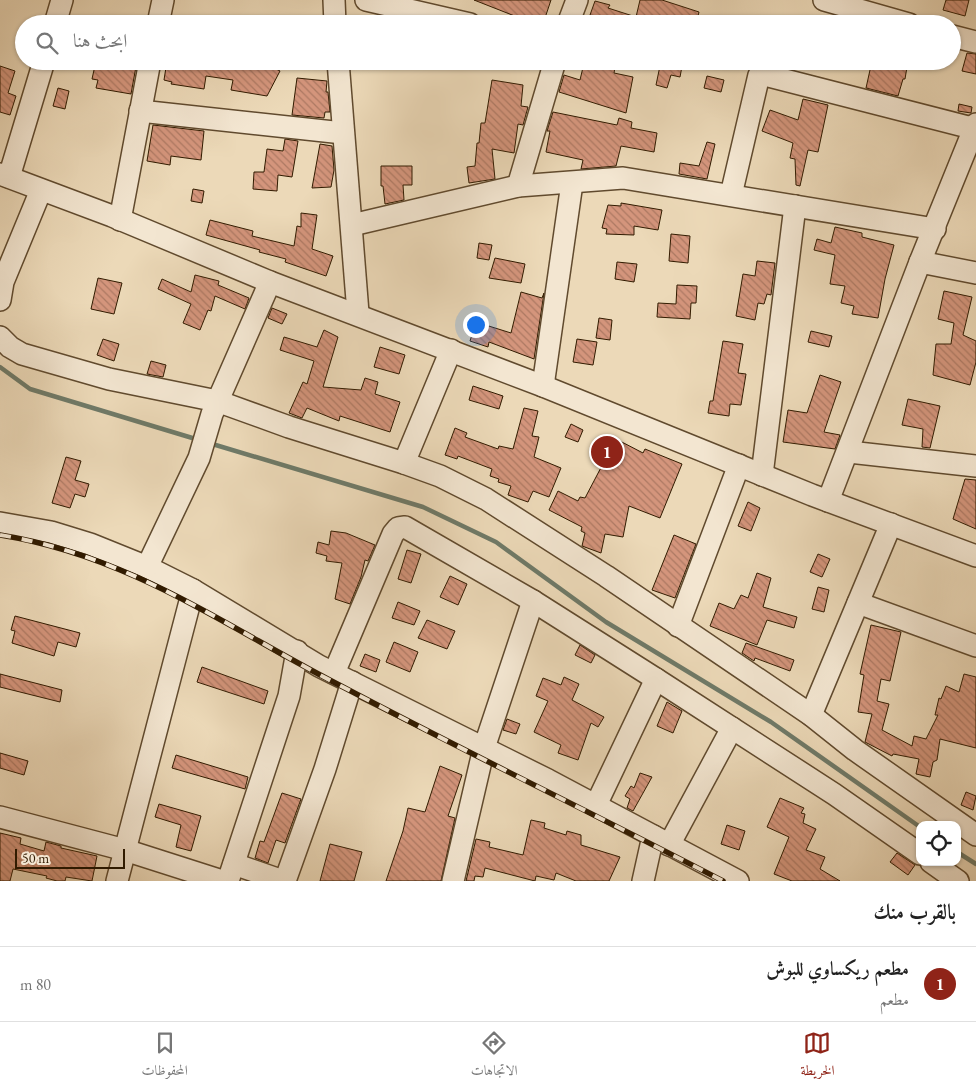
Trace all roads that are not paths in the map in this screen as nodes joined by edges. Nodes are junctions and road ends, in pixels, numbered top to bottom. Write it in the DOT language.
graph roads {
  1 [pos="62,0"];
  2 [pos="163,0"];
  3 [pos="334,0"];
  4 [pos="366,0"];
  5 [pos="577,0"];
  6 [pos="824,0"];
  7 [pos="58,15"];
  8 [pos="160,15"];
  9 [pos="335,15"];
  10 [pos="431,15"];
  11 [pos="571,15"];
  12 [pos="878,15"];
  13 [pos="961,38"];
  14 [pos="976,42"];
  15 [pos="41,70"];
  16 [pos="148,70"];
  17 [pos="339,70"];
  18 [pos="551,70"];
  19 [pos="140,111"];
  20 [pos="975,127"];
  21 [pos="343,133"];
  22 [pos="5,176"];
  23 [pos="572,183"];
  24 [pos="518,186"];
  25 [pos="41,190"];
  26 [pos="730,195"];
  27 [pos="795,206"];
  28 [pos="120,220"];
  29 [pos="352,225"];
  30 [pos="935,228"];
  31 [pos="920,262"];
  32 [pos="976,273"];
  33 [pos="270,282"];
  34 [pos="0,300"];
  35 [pos="358,314"];
  36 [pos="0,337"];
  37 [pos="451,350"];
  38 [pos="543,386"];
  39 [pos="215,408"];
  40 [pos="849,452"];
  41 [pos="404,463"];
  42 [pos="739,465"];
  43 [pos="976,466"];
  44 [pos="762,474"];
  45 [pos="828,501"];
  46 [pos="0,523"];
  47 [pos="891,524"];
  48 [pos="976,556"];
  49 [pos="147,567"];
  50 [pos="193,590"];
  51 [pos="533,600"];
  52 [pos="858,604"];
  53 [pos="678,626"];
  54 [pos="976,646"];
  55 [pos="297,651"];
  56 [pos="343,677"];
  57 [pos="656,679"];
  58 [pos="811,715"];
  59 [pos="732,728"];
  60 [pos="484,748"];
  61 [pos="596,805"];
  62 [pos="0,817"];
  63 [pos="976,835"];
  64 [pos="661,840"];
  65 [pos="125,850"];
  66 [pos="916,851"];
  67 [pos="937,866"];
  68 [pos="228,876"];
  69 [pos="117,881"];
  70 [pos="284,881"];
  71 [pos="453,881"];
  72 [pos="643,881"];
  73 [pos="738,881"];
  74 [pos="958,881"];
  1 -- 7 [label="street"];
  2 -- 8 [label="street"];
  3 -- 9 [label="street"];
  4 -- 10 [label="street"];
  5 -- 11 [label="street"];
  6 -- 12 [label="street"];
  13 -- 14 [label="street"];
  15 -- 22 [label="street"];
  16 -- 19 [label="street"];
  17 -- 21 [label="street"];
  18 -- 24 [label="street"];
  19 -- 21 [label="street"];
  19 -- 28 [label="street"];
  20 -- 26 [label="street"];
  20 -- 30 [label="street"];
  21 -- 29 [label="street"];
  22 -- 25 [label="street"];
  23 -- 24 [label="street"];
  23 -- 26 [label="street"];
  23 -- 38 [label="street"];
  24 -- 29 [label="street"];
  25 -- 28 [label="street"];
  25 -- 34 [label="street"];
  26 -- 27 [label="street"];
  27 -- 30 [label="street"];
  27 -- 44 [label="street"];
  28 -- 33 [label="street"];
  29 -- 35 [label="street"];
  30 -- 31 [label="street"];
  31 -- 32 [label="street"];
  31 -- 40 [label="street"];
  33 -- 35 [label="street"];
  33 -- 39 [label="street"];
  35 -- 37 [label="street"];
  36 -- 39 [label="street"];
  37 -- 38 [label="street"];
  37 -- 41 [label="street"];
  38 -- 42 [label="street"];
  39 -- 41 [label="street"];
  39 -- 49 [label="street"];
  40 -- 43 [label="street"];
  40 -- 45 [label="street"];
  41 -- 53 [label="street"];
  42 -- 44 [label="street"];
  42 -- 53 [label="street"];
  44 -- 45 [label="street"];
  45 -- 47 [label="street"];
  46 -- 49 [label="street"];
  47 -- 48 [label="street"];
  47 -- 52 [label="street"];
  49 -- 50 [label="street"];
  50 -- 55 [label="street"];
  50 -- 65 [label="street"];
  51 -- 56 [label="street"];
  51 -- 57 [label="street"];
  51 -- 60 [label="street"];
  52 -- 54 [label="street"];
  52 -- 58 [label="street"];
  53 -- 58 [label="street"];
  55 -- 56 [label="street"];
  55 -- 68 [label="street"];
  56 -- 60 [label="street"];
  56 -- 70 [label="street"];
  57 -- 59 [label="street"];
  57 -- 61 [label="street"];
  58 -- 63 [label="street"];
  59 -- 64 [label="street"];
  59 -- 66 [label="street"];
  60 -- 61 [label="street"];
  60 -- 71 [label="street"];
  61 -- 64 [label="street"];
  62 -- 65 [label="street"];
  64 -- 72 [label="street"];
  64 -- 73 [label="street"];
  65 -- 68 [label="street"];
  65 -- 69 [label="street"];
  67 -- 74 [label="street"];
  68 -- 70 [label="street"];
}
